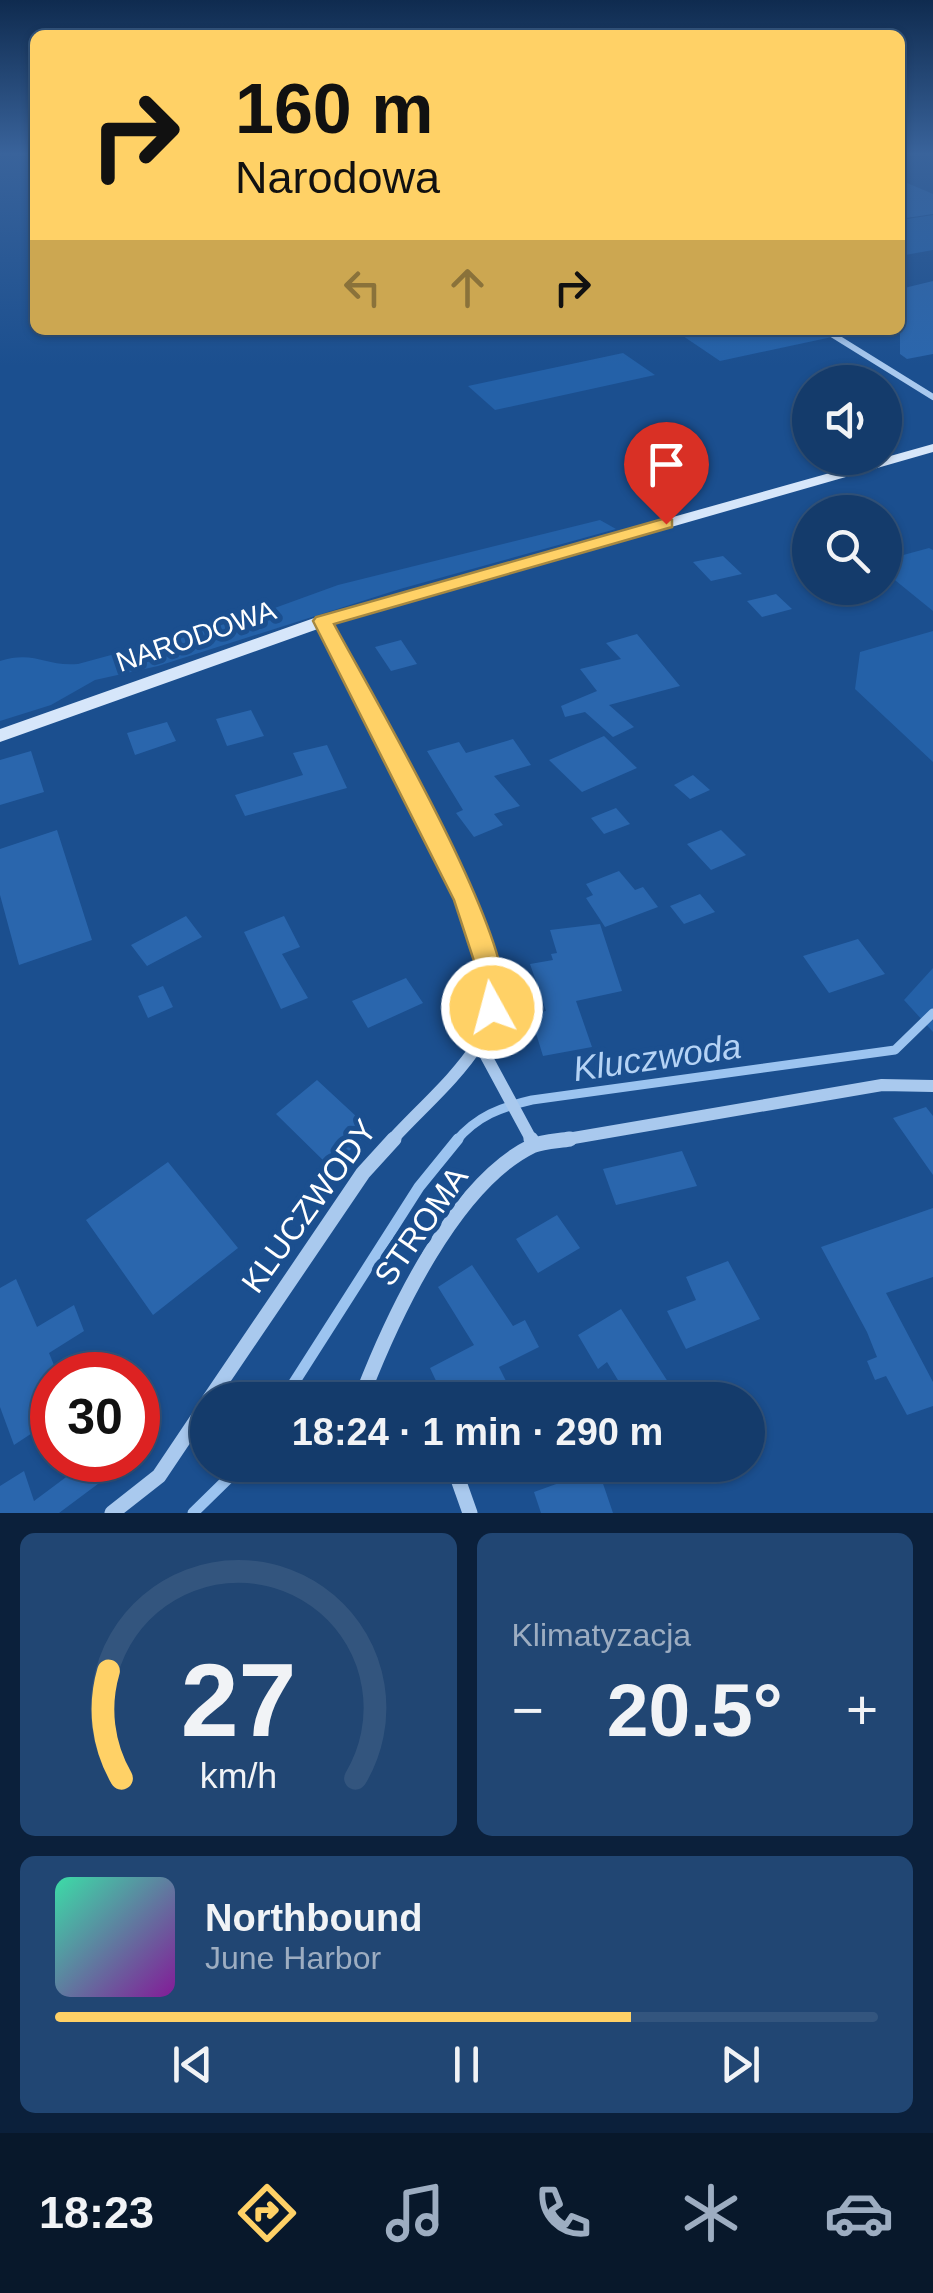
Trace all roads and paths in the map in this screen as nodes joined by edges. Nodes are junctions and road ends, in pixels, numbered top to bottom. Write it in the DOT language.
graph roads {
  1 [pos="833,335"];
  2 [pos="933,397"];
  3 [pos="933,448"];
  4 [pos="323,621"];
  5 [pos="0,736"];
  6 [pos="480,1044"];
  7 [pos="933,1086"];
  8 [pos="534,1145"];
  9 [pos="221,1382"];
  10 [pos="366,1382"];
  11 [pos="190,1429"];
  12 [pos="459,1482"];
  13 [pos="112,1513"];
  14 [pos="470,1513"];
  1 -- 2 [label="street"];
  3 -- 4 [label="street, NARODOWA"];
  4 -- 5 [label="street, NARODOWA"];
  4 -- 6 [label="street, KLUCZWODY"];
  6 -- 8 [label="street"];
  6 -- 9 [label="street, KLUCZWODY"];
  7 -- 8 [label="street"];
  8 -- 10 [label="street, STROMA"];
  11 -- 13 [label="street, KLUCZWODY"];
  12 -- 14 [label="street"];
}
